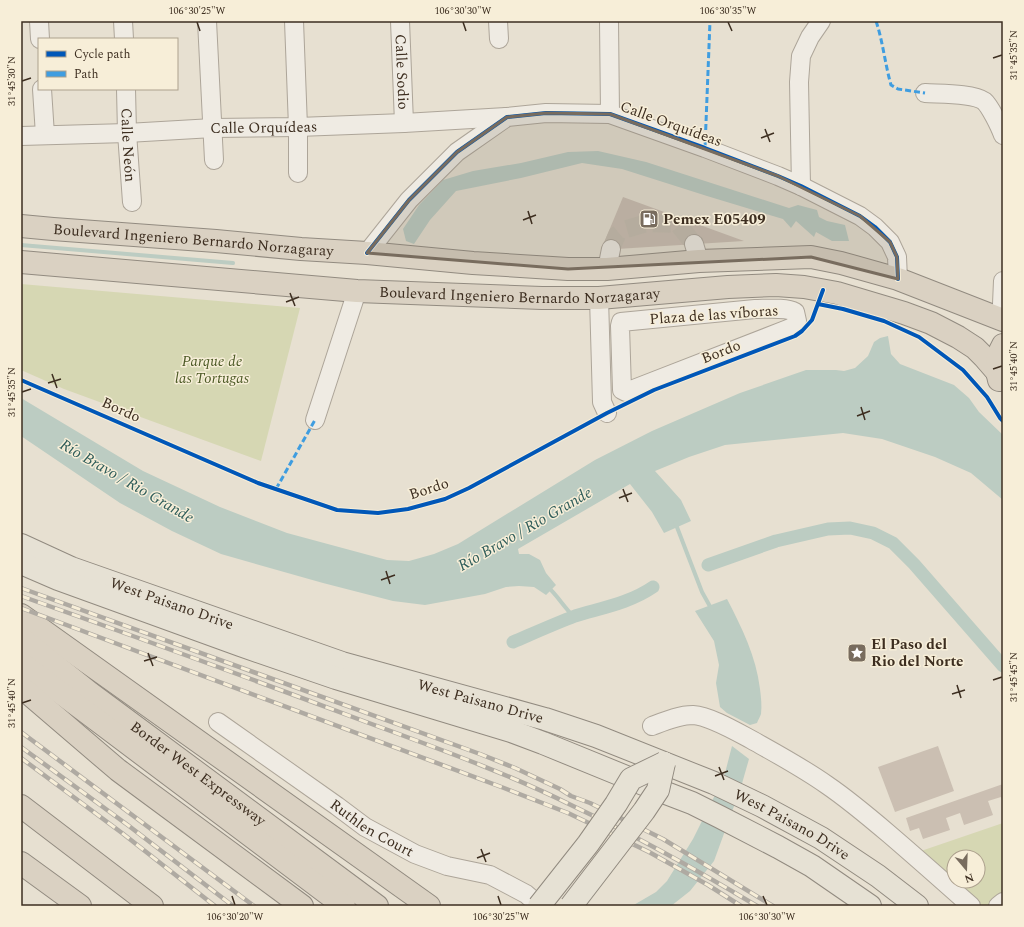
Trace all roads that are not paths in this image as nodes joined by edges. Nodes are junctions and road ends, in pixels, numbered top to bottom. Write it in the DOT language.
graph roads {
  1 [pos="39,21"];
  2 [pos="123,21"];
  3 [pos="207,21"];
  4 [pos="294,21"];
  5 [pos="400,21"];
  6 [pos="498,21"];
  7 [pos="609,21"];
  8 [pos="821,21"];
  9 [pos="40,38"];
  10 [pos="124,38"];
  11 [pos="500,39"];
  12 [pos="42,90"];
  13 [pos="126,90"];
  14 [pos="925,93"];
  15 [pos="610,114"];
  16 [pos="506,117"];
  17 [pos="404,123"];
  18 [pos="298,127"];
  19 [pos="213,128"];
  20 [pos="127,133"];
  21 [pos="1003,134"];
  22 [pos="45,135"];
  23 [pos="21,136"];
  24 [pos="214,160"];
  25 [pos="298,173"];
  26 [pos="801,186"];
  27 [pos="132,202"];
  28 [pos="21,226"];
  29 [pos="367,253"];
  30 [pos="21,262"];
  31 [pos="662,265"];
  32 [pos="898,279"];
  33 [pos="1003,282"];
  34 [pos="357,291"];
  35 [pos="662,292"];
  36 [pos="599,298"];
  37 [pos="1001,320"];
  38 [pos="1003,346"];
  39 [pos="1000,379"];
  40 [pos="622,390"];
  41 [pos="607,413"];
  42 [pos="315,420"];
  43 [pos="21,545"];
  44 [pos="21,563"];
  45 [pos="21,615"];
  46 [pos="21,638"];
  47 [pos="21,663"];
  48 [pos="339,670"];
  49 [pos="21,687"];
  50 [pos="84,699"];
  51 [pos="218,722"];
  52 [pos="652,726"];
  53 [pos="664,763"];
  54 [pos="631,779"];
  55 [pos="658,790"];
  56 [pos="21,806"];
  57 [pos="21,863"];
  58 [pos="1003,902"];
  59 [pos="80,906"];
  60 [pos="152,906"];
  61 [pos="302,906"];
  62 [pos="344,906"];
  63 [pos="377,906"];
  64 [pos="429,906"];
  65 [pos="540,906"];
  66 [pos="571,906"];
  67 [pos="870,906"];
  68 [pos="917,906"];
  69 [pos="971,906"];
  70 [pos="998,906"];
  1 -- 9 [label="street"];
  2 -- 10 [label="street"];
  3 -- 19 [label="street"];
  4 -- 18 [label="street"];
  5 -- 17 [label="street, Calle Sodio"];
  6 -- 11 [label="street"];
  7 -- 15 [label="street"];
  8 -- 26 [label="street"];
  12 -- 22 [label="street"];
  13 -- 20 [label="street, Calle Neón"];
  14 -- 21 [label="street"];
  15 -- 16 [label="street, Calle Orquídeas"];
  15 -- 26 [label="street, Calle Orquídeas"];
  16 -- 17 [label="street, Calle Orquídeas"];
  16 -- 29 [label="street, Calle Orquídeas"];
  17 -- 18 [label="street, Calle Orquídeas"];
  18 -- 19 [label="street, Calle Orquídeas"];
  18 -- 25 [label="street"];
  19 -- 20 [label="street, Calle Orquídeas"];
  19 -- 24 [label="street"];
  20 -- 22 [label="street, Calle Orquídeas"];
  20 -- 27 [label="street, Calle Neón"];
  22 -- 23 [label="street, Calle Orquídeas"];
  26 -- 32 [label="street, Calle Orquídeas"];
  28 -- 29 [label="highway, Boulevard Ingeniero Bernardo Norzagaray"];
  29 -- 31 [label="highway, Boulevard Ingeniero Bernardo Norzagaray"];
  30 -- 34 [label="highway, Boulevard Ingeniero Bernardo Norzagaray"];
  31 -- 32 [label="highway, Boulevard Ingeniero Bernardo Norzagaray"];
  31 -- 35 [label="highway"];
  32 -- 37 [label="highway, Boulevard Ingeniero Bernardo Norzagaray"];
  33 -- 37 [label="street"];
  34 -- 36 [label="highway, Boulevard Ingeniero Bernardo Norzagaray"];
  34 -- 42 [label="street"];
  35 -- 36 [label="highway, Boulevard Ingeniero Bernardo Norzagaray"];
  35 -- 39 [label="highway, Boulevard Ingeniero Bernardo Norzagaray"];
  36 -- 41 [label="street"];
  38 -- 39 [label="highway"];
  40 -- 40 [label="street, Plaza de las víboras"];
  43 -- 48 [label="main road, West Paisano Drive"];
  44 -- 48 [label="main road, West Paisano Drive"];
  45 -- 64 [label="highway"];
  46 -- 50 [label="highway, Border West Expressway"];
  47 -- 50 [label="highway, Border West Expressway"];
  48 -- 53 [label="main road, West Paisano Drive"];
  48 -- 54 [label="main road, West Paisano Drive"];
  49 -- 61 [label="highway"];
  50 -- 62 [label="highway, Border West Expressway"];
  50 -- 63 [label="highway, Border West Expressway"];
  51 -- 65 [label="street, Ruthlen Court"];
  52 -- 69 [label="street"];
  53 -- 54 [label="main road, bridge"];
  53 -- 55 [label="main road, bridge"];
  53 -- 68 [label="main road, West Paisano Drive"];
  54 -- 55 [label="main road, West Paisano Drive"];
  54 -- 65 [label="main road, bridge"];
  55 -- 66 [label="main road, bridge"];
  55 -- 67 [label="main road, West Paisano Drive"];
  56 -- 60 [label="highway"];
  57 -- 59 [label="highway"];
  58 -- 70 [label="street"];
}
